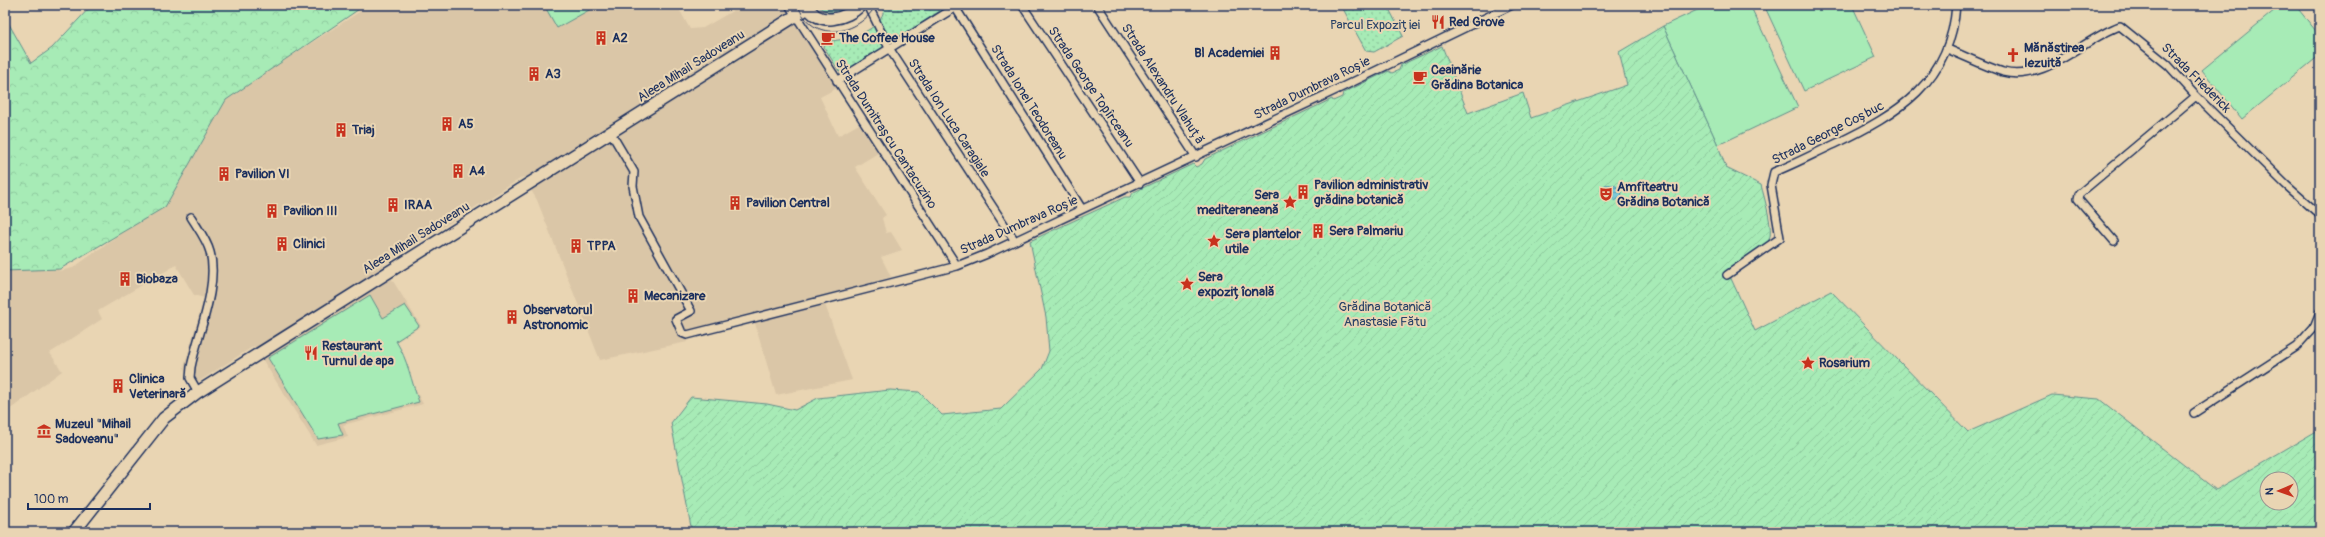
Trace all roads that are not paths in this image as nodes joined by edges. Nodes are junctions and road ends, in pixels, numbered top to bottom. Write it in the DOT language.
graph roads {
  1 [pos="789,5"];
  2 [pos="860,5"];
  3 [pos="868,5"];
  4 [pos="1022,5"];
  5 [pos="1098,5"];
  6 [pos="1512,5"];
  7 [pos="1956,5"];
  8 [pos="807,6"];
  9 [pos="957,6"];
  10 [pos="796,16"];
  11 [pos="889,48"];
  12 [pos="1947,49"];
  13 [pos="837,81"];
  14 [pos="2196,96"];
  15 [pos="611,133"];
  16 [pos="1196,157"];
  17 [pos="1140,183"];
  18 [pos="1082,210"];
  19 [pos="2320,215"];
  20 [pos="191,216"];
  21 [pos="1015,241"];
  22 [pos="2114,241"];
  23 [pos="957,266"];
  24 [pos="1727,276"];
  25 [pos="2320,312"];
  26 [pos="198,392"];
  27 [pos="2194,413"];
  28 [pos="74,532"];
  1 -- 10 [label="street, Strada Dumitrașcu Cantacuzino"];
  2 -- 8 [label="main road"];
  3 -- 11 [label="street, Strada Ion Luca Caragiale"];
  4 -- 17 [label="street, Strada George Topîrceanu"];
  5 -- 16 [label="street, Strada Alexandru Vlahuță"];
  6 -- 16 [label="street, Strada Dumbrava Roșie"];
  7 -- 12 [label="street, Strada George Coșbuc"];
  8 -- 10 [label="main road, Aleea Mihail Sadoveanu"];
  9 -- 11 [label="street"];
  9 -- 18 [label="street, Strada Ionel Teodoreanu"];
  10 -- 13 [label="street, Strada Dumitrașcu Cantacuzino"];
  10 -- 15 [label="main road, Aleea Mihail Sadoveanu"];
  11 -- 13 [label="street"];
  11 -- 21 [label="street, Strada Ion Luca Caragiale"];
  12 -- 14 [label="street, Strada Friederick"];
  12 -- 24 [label="street, Strada George Coșbuc"];
  13 -- 23 [label="street, Strada Dumitrașcu Cantacuzino"];
  14 -- 19 [label="street, Strada Friederick"];
  14 -- 22 [label="street"];
  15 -- 23 [label="street, Strada Dumbrava Roșie"];
  15 -- 26 [label="main road, Aleea Mihail Sadoveanu"];
  16 -- 17 [label="street, Strada Dumbrava Roșie"];
  17 -- 18 [label="street, Strada Dumbrava Roșie"];
  18 -- 21 [label="street, Strada Dumbrava Roșie"];
  20 -- 26 [label="street"];
  21 -- 23 [label="street, Strada Dumbrava Roșie"];
  25 -- 27 [label="street"];
  26 -- 28 [label="main road, Aleea Mihail Sadoveanu"];
}
